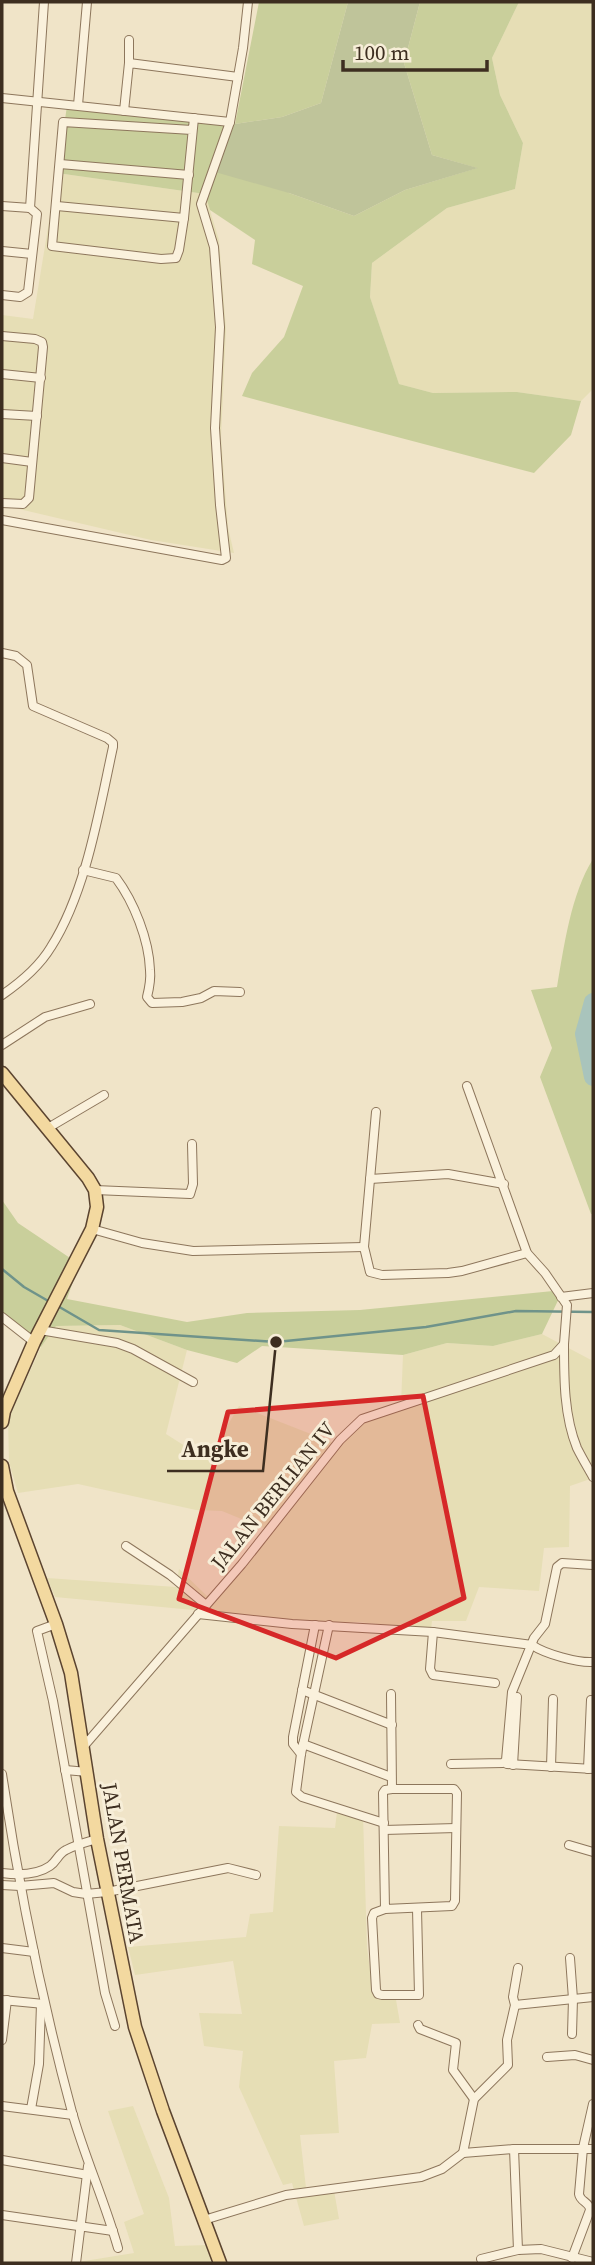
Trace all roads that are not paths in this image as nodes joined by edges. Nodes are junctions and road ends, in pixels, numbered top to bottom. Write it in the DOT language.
graph roads {
  1 [pos="44,2"];
  2 [pos="87,2"];
  3 [pos="248,2"];
  4 [pos="129,40"];
  5 [pos="129,64"];
  6 [pos="238,77"];
  7 [pos="2,97"];
  8 [pos="37,100"];
  9 [pos="78,105"];
  10 [pos="124,111"];
  11 [pos="194,118"];
  12 [pos="230,122"];
  13 [pos="192,130"];
  14 [pos="60,164"];
  15 [pos="189,175"];
  16 [pos="2,206"];
  17 [pos="57,206"];
  18 [pos="30,208"];
  19 [pos="184,218"];
  20 [pos="2,251"];
  21 [pos="32,254"];
  22 [pos="2,295"];
  23 [pos="2,336"];
  24 [pos="2,374"];
  25 [pos="41,379"];
  26 [pos="2,414"];
  27 [pos="37,416"];
  28 [pos="2,458"];
  29 [pos="32,462"];
  30 [pos="2,503"];
  31 [pos="2,520"];
  32 [pos="2,653"];
  33 [pos="83,870"];
  34 [pos="240,992"];
  35 [pos="2,995"];
  36 [pos="90,1004"];
  37 [pos="2,1045"];
  38 [pos="2,1073"];
  39 [pos="467,1086"];
  40 [pos="104,1095"];
  41 [pos="376,1112"];
  42 [pos="48,1128"];
  43 [pos="192,1144"];
  44 [pos="370,1179"];
  45 [pos="504,1184"];
  46 [pos="95,1190"];
  47 [pos="92,1229"];
  48 [pos="364,1247"];
  49 [pos="527,1253"];
  50 [pos="593,1293"];
  51 [pos="564,1301"];
  52 [pos="2,1317"];
  53 [pos="40,1330"];
  54 [pos="564,1344"];
  55 [pos="193,1382"];
  56 [pos="2,1422"];
  57 [pos="2,1466"];
  58 [pos="593,1477"];
  59 [pos="126,1546"];
  60 [pos="593,1565"];
  61 [pos="206,1605"];
  62 [pos="198,1614"];
  63 [pos="55,1623"];
  64 [pos="315,1625"];
  65 [pos="329,1625"];
  66 [pos="433,1632"];
  67 [pos="532,1645"];
  68 [pos="593,1661"];
  69 [pos="495,1683"];
  70 [pos="302,1690"];
  71 [pos="391,1694"];
  72 [pos="315,1695"];
  73 [pos="517,1697"];
  74 [pos="553,1699"];
  75 [pos="591,1700"];
  76 [pos="392,1725"];
  77 [pos="303,1744"];
  78 [pos="84,1746"];
  79 [pos="301,1754"];
  80 [pos="451,1764"];
  81 [pos="551,1767"];
  82 [pos="591,1769"];
  83 [pos="65,1770"];
  84 [pos="88,1772"];
  85 [pos="2,1774"];
  86 [pos="391,1777"];
  87 [pos="392,1789"];
  88 [pos="384,1827"];
  89 [pos="456,1828"];
  90 [pos="97,1839"];
  91 [pos="569,1845"];
  92 [pos="78,1846"];
  93 [pos="593,1852"];
  94 [pos="2,1873"];
  95 [pos="17,1875"];
  96 [pos="256,1875"];
  97 [pos="2,1885"];
  98 [pos="19,1886"];
  99 [pos="107,1892"];
  100 [pos="86,1894"];
  101 [pos="385,1909"];
  102 [pos="417,1909"];
  103 [pos="2,1948"];
  104 [pos="34,1952"];
  105 [pos="570,1958"];
  106 [pos="517,1968"];
  107 [pos="593,1997"];
  108 [pos="573,1999"];
  109 [pos="4,2000"];
  110 [pos="43,2004"];
  111 [pos="514,2005"];
  112 [pos="418,2025"];
  113 [pos="115,2026"];
  114 [pos="572,2034"];
  115 [pos="2,2040"];
  116 [pos="547,2057"];
  117 [pos="593,2060"];
  118 [pos="474,2099"];
  119 [pos="593,2104"];
  120 [pos="2,2106"];
  121 [pos="31,2109"];
  122 [pos="73,2115"];
  123 [pos="514,2148"];
  124 [pos="583,2148"];
  125 [pos="593,2149"];
  126 [pos="463,2153"];
  127 [pos="89,2159"];
  128 [pos="2,2160"];
  129 [pos="88,2175"];
  130 [pos="2,2216"];
  131 [pos="204,2220"];
  132 [pos="81,2227"];
  133 [pos="113,2231"];
  134 [pos="118,2248"];
  135 [pos="518,2250"];
  136 [pos="572,2258"];
  137 [pos="481,2259"];
  138 [pos="593,2262"];
  139 [pos="76,2263"];
  140 [pos="220,2263"];
  1 -- 8 [label="street"];
  2 -- 9 [label="street"];
  3 -- 6 [label="street"];
  4 -- 5 [label="street"];
  5 -- 6 [label="street"];
  5 -- 10 [label="street"];
  6 -- 12 [label="street"];
  7 -- 8 [label="street"];
  8 -- 9 [label="street"];
  8 -- 18 [label="street"];
  9 -- 10 [label="street"];
  10 -- 11 [label="street"];
  11 -- 12 [label="street"];
  11 -- 13 [label="street"];
  12 -- 31 [label="street"];
  13 -- 14 [label="street"];
  13 -- 15 [label="street"];
  14 -- 15 [label="street"];
  14 -- 17 [label="street"];
  15 -- 19 [label="street"];
  16 -- 18 [label="street"];
  17 -- 19 [label="street"];
  17 -- 19 [label="street"];
  18 -- 21 [label="street"];
  20 -- 21 [label="street"];
  21 -- 22 [label="street"];
  23 -- 25 [label="street"];
  24 -- 25 [label="street"];
  25 -- 27 [label="street"];
  26 -- 27 [label="street"];
  27 -- 29 [label="street"];
  28 -- 29 [label="street"];
  29 -- 30 [label="street"];
  32 -- 33 [label="street"];
  33 -- 34 [label="street"];
  33 -- 35 [label="street"];
  36 -- 37 [label="street"];
  38 -- 42 [label="main road"];
  39 -- 45 [label="street"];
  40 -- 42 [label="street"];
  41 -- 44 [label="street"];
  42 -- 46 [label="main road"];
  43 -- 46 [label="street"];
  44 -- 45 [label="street"];
  44 -- 48 [label="street"];
  45 -- 49 [label="street"];
  46 -- 47 [label="main road"];
  47 -- 48 [label="street"];
  47 -- 53 [label="main road"];
  48 -- 49 [label="street"];
  49 -- 51 [label="street"];
  50 -- 51 [label="street"];
  51 -- 54 [label="street"];
  52 -- 53 [label="street"];
  53 -- 55 [label="street"];
  53 -- 56 [label="main road"];
  54 -- 58 [label="street"];
  54 -- 61 [label="street, JALAN BERLIAN IV"];
  57 -- 63 [label="main road, JALAN PERMATA"];
  59 -- 61 [label="street"];
  60 -- 67 [label="street"];
  61 -- 62 [label="street, JALAN BERLIAN IV"];
  62 -- 64 [label="street"];
  62 -- 78 [label="street, JALAN BERLIAN IV"];
  63 -- 78 [label="main road, JALAN PERMATA"];
  63 -- 83 [label="street"];
  64 -- 65 [label="street"];
  64 -- 70 [label="street"];
  65 -- 66 [label="street"];
  65 -- 72 [label="street"];
  66 -- 67 [label="street"];
  66 -- 69 [label="street"];
  67 -- 68 [label="street"];
  67 -- 80 [label="street"];
  70 -- 72 [label="street"];
  70 -- 79 [label="street"];
  71 -- 76 [label="street"];
  72 -- 76 [label="street"];
  72 -- 77 [label="street"];
  73 -- 81 [label="street"];
  74 -- 81 [label="street"];
  75 -- 82 [label="street"];
  76 -- 86 [label="street"];
  77 -- 79 [label="street"];
  77 -- 86 [label="street"];
  78 -- 84 [label="main road, JALAN PERMATA"];
  79 -- 88 [label="street"];
  81 -- 82 [label="street"];
  83 -- 84 [label="street"];
  83 -- 92 [label="street"];
  84 -- 90 [label="main road, JALAN PERMATA"];
  85 -- 95 [label="street"];
  86 -- 87 [label="street"];
  87 -- 88 [label="street"];
  87 -- 89 [label="street"];
  88 -- 89 [label="street"];
  88 -- 101 [label="street"];
  89 -- 102 [label="street"];
  90 -- 92 [label="street"];
  90 -- 99 [label="main road, JALAN PERMATA"];
  91 -- 93 [label="street"];
  92 -- 95 [label="street"];
  92 -- 100 [label="street"];
  94 -- 95 [label="street"];
  95 -- 98 [label="street"];
  96 -- 99 [label="street"];
  97 -- 98 [label="street"];
  98 -- 100 [label="street"];
  98 -- 104 [label="street"];
  99 -- 100 [label="street"];
  99 -- 131 [label="main road, JALAN PERMATA"];
  100 -- 113 [label="street"];
  101 -- 102 [label="street"];
  101 -- 102 [label="street"];
  103 -- 104 [label="street"];
  104 -- 110 [label="street"];
  105 -- 108 [label="street"];
  106 -- 111 [label="street"];
  107 -- 108 [label="street"];
  108 -- 111 [label="street"];
  108 -- 114 [label="street"];
  109 -- 110 [label="street"];
  109 -- 115 [label="street"];
  110 -- 121 [label="street"];
  110 -- 122 [label="street"];
  111 -- 118 [label="street"];
  112 -- 118 [label="street"];
  116 -- 117 [label="street"];
  118 -- 126 [label="street"];
  119 -- 124 [label="street"];
  120 -- 121 [label="street"];
  121 -- 122 [label="street"];
  122 -- 127 [label="street"];
  123 -- 124 [label="street"];
  123 -- 126 [label="street"];
  123 -- 135 [label="street"];
  124 -- 125 [label="street"];
  124 -- 136 [label="street"];
  126 -- 131 [label="street"];
  127 -- 129 [label="street"];
  127 -- 133 [label="street"];
  128 -- 129 [label="street"];
  129 -- 132 [label="street"];
  130 -- 132 [label="street"];
  131 -- 140 [label="main road, JALAN PERMATA"];
  132 -- 133 [label="street"];
  132 -- 139 [label="street"];
  133 -- 134 [label="street"];
  135 -- 136 [label="street"];
  135 -- 137 [label="street"];
  136 -- 138 [label="street"];
}
